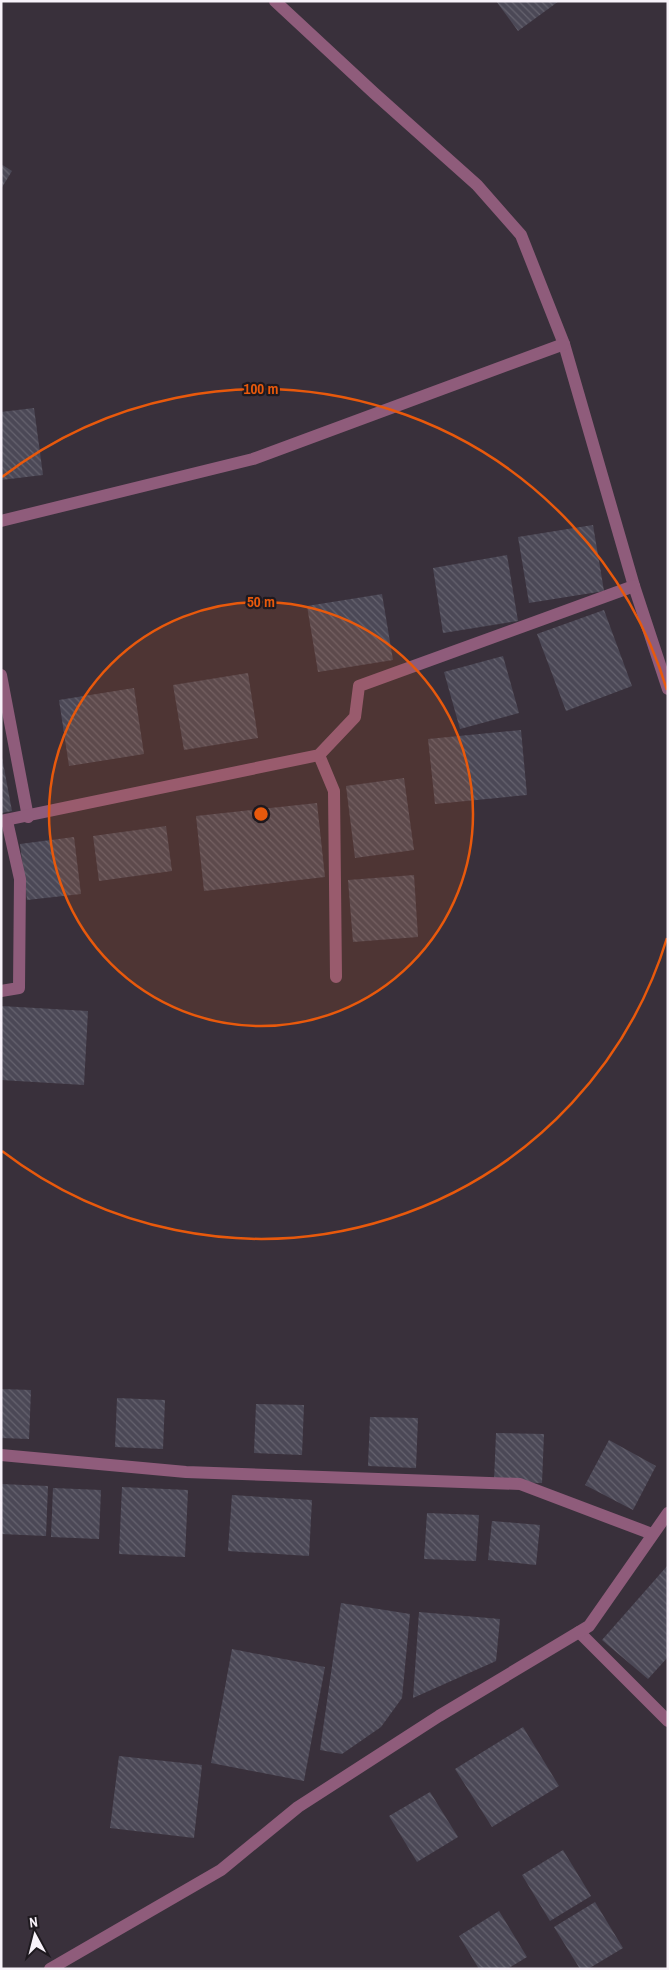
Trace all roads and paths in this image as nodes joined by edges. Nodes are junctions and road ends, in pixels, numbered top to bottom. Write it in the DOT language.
graph roads {
  1 [pos="274,1"];
  2 [pos="564,344"];
  3 [pos="1,521"];
  4 [pos="634,586"];
  5 [pos="1,675"];
  6 [pos="668,689"];
  7 [pos="319,755"];
  8 [pos="28,817"];
  9 [pos="4,821"];
  10 [pos="336,977"];
  11 [pos="1,991"];
  12 [pos="1,1455"];
  13 [pos="668,1513"];
  14 [pos="652,1534"];
  15 [pos="579,1632"];
  16 [pos="668,1721"];
  17 [pos="50,1969"];
  1 -- 2 [label="street"];
  2 -- 3 [label="street"];
  2 -- 4 [label="street"];
  4 -- 6 [label="street"];
  4 -- 7 [label="street"];
  5 -- 8 [label="street"];
  7 -- 8 [label="street"];
  7 -- 10 [label="street"];
  8 -- 9 [label="street"];
  9 -- 11 [label="street"];
  12 -- 14 [label="street"];
  13 -- 14 [label="street"];
  14 -- 15 [label="street"];
  15 -- 16 [label="street"];
  15 -- 17 [label="street"];
}
